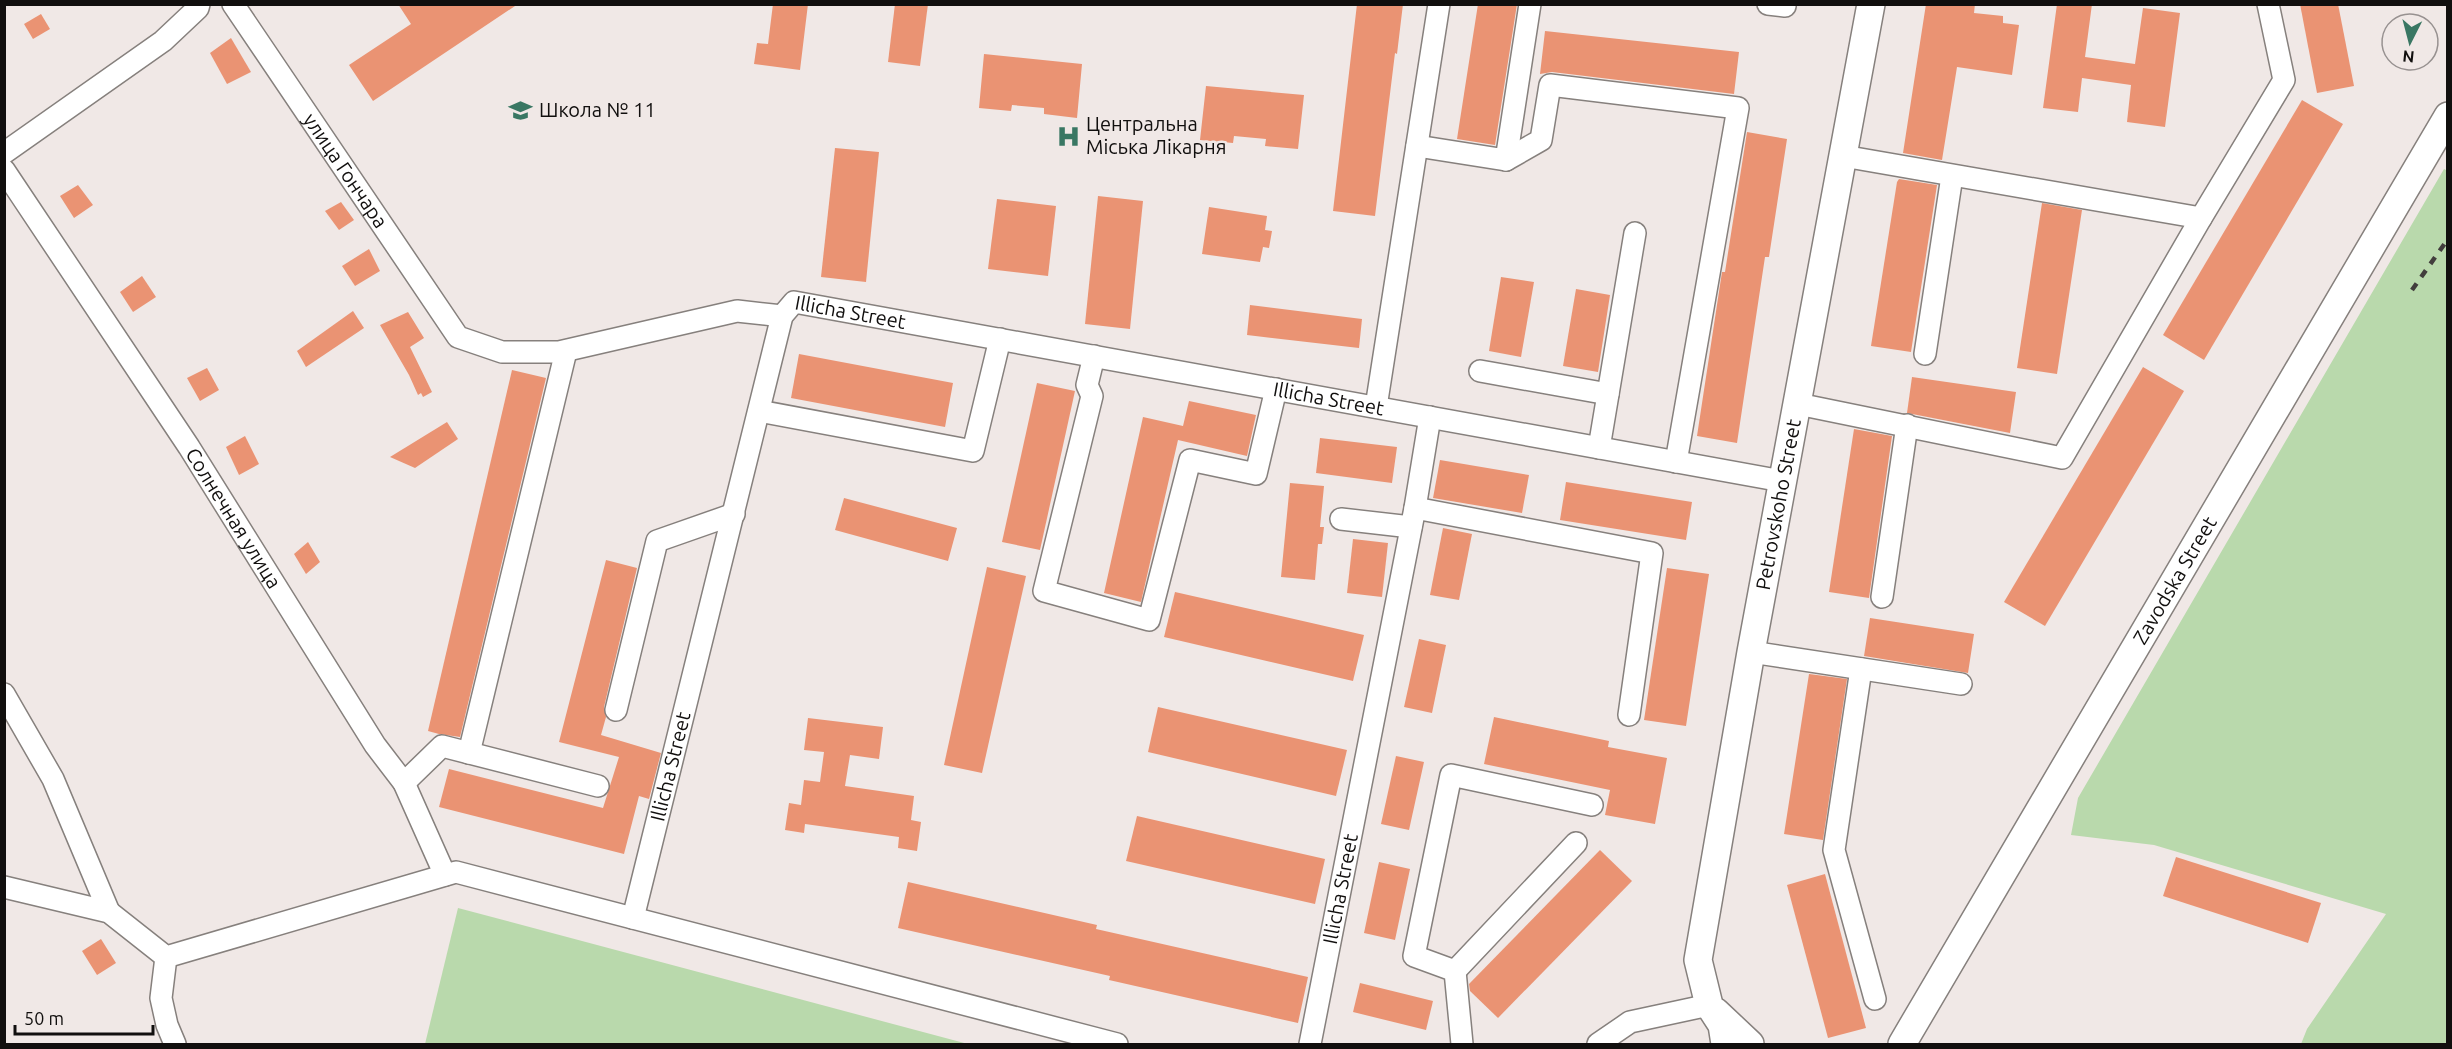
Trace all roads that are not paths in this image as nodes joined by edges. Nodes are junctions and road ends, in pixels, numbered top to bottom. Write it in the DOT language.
graph roads {
  1 [pos="199,4"];
  2 [pos="233,4"];
  3 [pos="1439,4"];
  4 [pos="1530,4"];
  5 [pos="1871,4"];
  6 [pos="2268,4"];
  7 [pos="2448,116"];
  8 [pos="1417,146"];
  9 [pos="4,153"];
  10 [pos="1843,156"];
  11 [pos="1506,160"];
  12 [pos="4,170"];
  13 [pos="1952,176"];
  14 [pos="2201,218"];
  15 [pos="1635,233"];
  16 [pos="782,316"];
  17 [pos="1000,339"];
  18 [pos="566,351"];
  19 [pos="1925,354"];
  20 [pos="1094,356"];
  21 [pos="1480,371"];
  22 [pos="1276,389"];
  23 [pos="1608,394"];
  24 [pos="1798,404"];
  25 [pos="1376,407"];
  26 [pos="759,411"];
  27 [pos="1430,417"];
  28 [pos="1907,425"];
  29 [pos="1599,448"];
  30 [pos="1677,462"];
  31 [pos="1782,481"];
  32 [pos="734,514"];
  33 [pos="1413,517"];
  34 [pos="1341,519"];
  35 [pos="1882,597"];
  36 [pos="1751,652"];
  37 [pos="1861,669"];
  38 [pos="1961,684"];
  39 [pos="4,694"];
  40 [pos="616,710"];
  41 [pos="1629,715"];
  42 [pos="469,753"];
  43 [pos="404,783"];
  44 [pos="598,786"];
  45 [pos="1592,805"];
  46 [pos="1576,843"];
  47 [pos="445,875"];
  48 [pos="4,887"];
  49 [pos="109,912"];
  50 [pos="633,918"];
  51 [pos="166,957"];
  52 [pos="1455,971"];
  53 [pos="1875,999"];
  54 [pos="1709,1005"];
  55 [pos="175,1044"];
  56 [pos="1117,1044"];
  57 [pos="1310,1044"];
  58 [pos="1462,1044"];
  59 [pos="1598,1044"];
  60 [pos="1725,1044"];
  61 [pos="1750,1044"];
  62 [pos="1902,1044"];
  1 -- 9 [label="street"];
  2 -- 18 [label="street, улица Гончара"];
  3 -- 8 [label="street"];
  4 -- 11 [label="street"];
  5 -- 10 [label="main road, Petrovskoho Street"];
  6 -- 14 [label="street"];
  7 -- 62 [label="main road, Zavodska Street"];
  8 -- 11 [label="street"];
  8 -- 25 [label="street"];
  10 -- 13 [label="street"];
  10 -- 24 [label="main road, Petrovskoho Street"];
  11 -- 30 [label="street"];
  12 -- 43 [label="street, Солнечная улица"];
  13 -- 14 [label="street"];
  13 -- 19 [label="street"];
  14 -- 28 [label="street"];
  15 -- 23 [label="street"];
  16 -- 17 [label="street, Illicha Street"];
  16 -- 18 [label="street"];
  16 -- 26 [label="street, Illicha Street"];
  17 -- 20 [label="street, Illicha Street"];
  17 -- 26 [label="street"];
  18 -- 42 [label="street"];
  20 -- 22 [label="street, Illicha Street"];
  20 -- 22 [label="street"];
  21 -- 23 [label="street"];
  22 -- 25 [label="street, Illicha Street"];
  23 -- 29 [label="street"];
  24 -- 28 [label="street"];
  24 -- 31 [label="main road, Petrovskoho Street"];
  25 -- 27 [label="street, Illicha Street"];
  26 -- 32 [label="street, Illicha Street"];
  27 -- 29 [label="street, Illicha Street"];
  27 -- 33 [label="street, Illicha Street"];
  28 -- 35 [label="street"];
  29 -- 30 [label="street, Illicha Street"];
  30 -- 31 [label="street, Illicha Street"];
  31 -- 36 [label="main road, Petrovskoho Street"];
  32 -- 40 [label="street"];
  32 -- 50 [label="street, Illicha Street"];
  33 -- 34 [label="street"];
  33 -- 41 [label="street"];
  33 -- 57 [label="street, Illicha Street"];
  36 -- 37 [label="street"];
  36 -- 54 [label="main road, Petrovskoho Street"];
  37 -- 38 [label="street"];
  37 -- 53 [label="street"];
  39 -- 49 [label="street"];
  42 -- 43 [label="street"];
  42 -- 44 [label="street"];
  43 -- 47 [label="street, Солнечная улица"];
  45 -- 52 [label="street"];
  46 -- 52 [label="street"];
  47 -- 50 [label="street"];
  47 -- 51 [label="street"];
  48 -- 49 [label="street"];
  49 -- 51 [label="street"];
  50 -- 56 [label="street"];
  51 -- 55 [label="street"];
  52 -- 58 [label="street"];
  54 -- 59 [label="street"];
  54 -- 60 [label="main road, Petrovskoho Street"];
  54 -- 61 [label="main road"];
}
